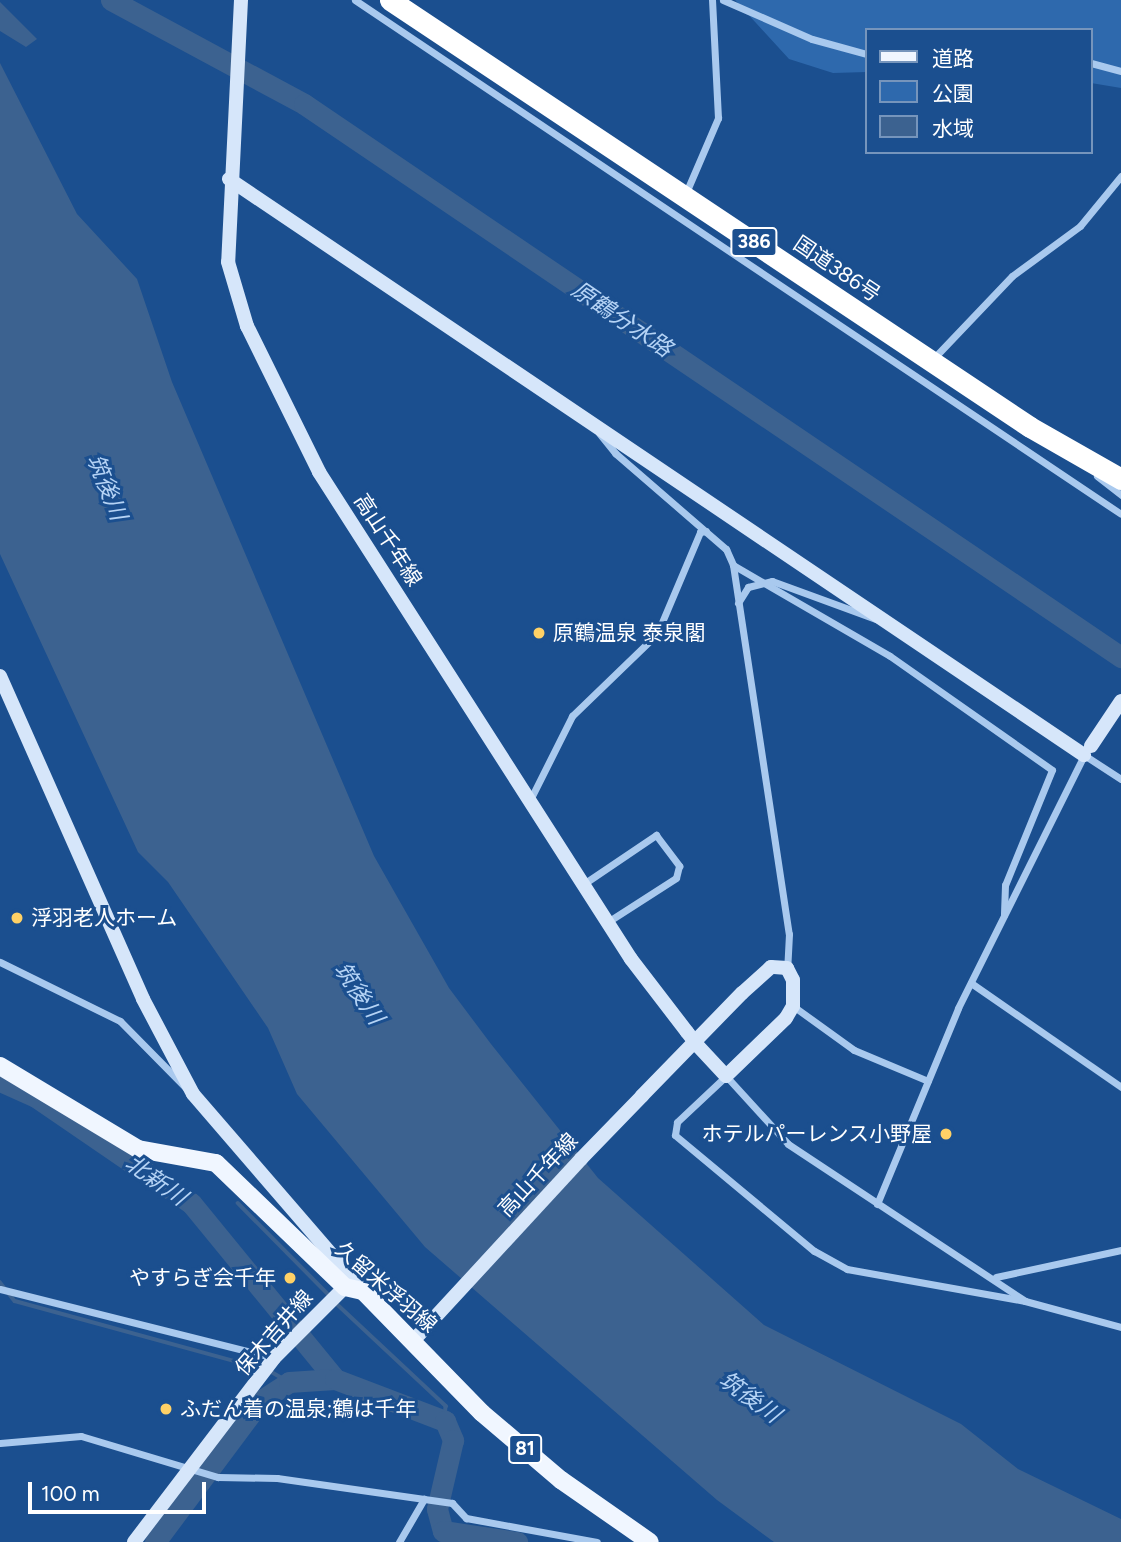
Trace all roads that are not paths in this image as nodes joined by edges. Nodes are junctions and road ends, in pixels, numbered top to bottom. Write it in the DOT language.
graph roads {
  1 [pos="241,0"];
  2 [pos="355,0"];
  3 [pos="390,0"];
  4 [pos="712,0"];
  5 [pos="723,0"];
  6 [pos="866,54"];
  7 [pos="1093,64"];
  8 [pos="1121,71"];
  9 [pos="230,173"];
  10 [pos="1121,176"];
  11 [pos="685,195"];
  12 [pos="930,361"];
  13 [pos="596,426"];
  14 [pos="1069,453"];
  15 [pos="1121,479"];
  16 [pos="1121,495"];
  17 [pos="1121,514"];
  18 [pos="706,531"];
  19 [pos="733,565"];
  20 [pos="759,582"];
  21 [pos="738,604"];
  22 [pos="887,619"];
  23 [pos="0,676"];
  24 [pos="1121,701"];
  25 [pos="1088,751"];
  26 [pos="1121,779"];
  27 [pos="531,798"];
  28 [pos="585,883"];
  29 [pos="1004,915"];
  30 [pos="610,921"];
  31 [pos="0,962"];
  32 [pos="787,968"];
  33 [pos="971,984"];
  34 [pos="793,1006"];
  35 [pos="0,1066"];
  36 [pos="726,1076"];
  37 [pos="928,1081"];
  38 [pos="1121,1087"];
  39 [pos="193,1094"];
  40 [pos="877,1204"];
  41 [pos="1121,1250"];
  42 [pos="996,1277"];
  43 [pos="0,1289"];
  44 [pos="348,1290"];
  45 [pos="1025,1301"];
  46 [pos="1121,1327"];
  47 [pos="417,1336"];
  48 [pos="276,1357"];
  49 [pos="0,1443"];
  50 [pos="197,1471"];
  51 [pos="426,1500"];
  52 [pos="134,1542"];
  53 [pos="399,1542"];
  54 [pos="597,1542"];
  55 [pos="650,1542"];
  1 -- 9 [label="main road, 高山千年線"];
  2 -- 17 [label="street"];
  3 -- 11 [label="highway, 国道386号 / 386"];
  4 -- 11 [label="street"];
  5 -- 6 [label="street"];
  7 -- 8 [label="street"];
  9 -- 13 [label="main road"];
  9 -- 27 [label="main road, 高山千年線"];
  10 -- 12 [label="street"];
  11 -- 12 [label="highway, 国道386号 / 386"];
  12 -- 14 [label="highway, 国道386号 / 386"];
  13 -- 18 [label="street"];
  13 -- 22 [label="main road"];
  14 -- 15 [label="highway, 国道386号 / 386"];
  14 -- 16 [label="street"];
  18 -- 19 [label="street"];
  18 -- 27 [label="street"];
  19 -- 20 [label="street"];
  19 -- 21 [label="street"];
  20 -- 21 [label="street"];
  20 -- 22 [label="street"];
  20 -- 29 [label="street"];
  21 -- 32 [label="street"];
  22 -- 25 [label="main road"];
  23 -- 39 [label="main road"];
  24 -- 25 [label="main road"];
  25 -- 26 [label="street"];
  25 -- 29 [label="street"];
  27 -- 28 [label="main road, 高山千年線"];
  28 -- 30 [label="main road, 高山千年線"];
  28 -- 30 [label="street"];
  29 -- 33 [label="street"];
  30 -- 36 [label="main road, 高山千年線"];
  31 -- 39 [label="street"];
  32 -- 34 [label="main road"];
  32 -- 47 [label="main road, 高山千年線"];
  33 -- 37 [label="street"];
  33 -- 38 [label="street"];
  34 -- 36 [label="main road"];
  34 -- 37 [label="street"];
  35 -- 44 [label="main road, 久留米浮羽線 / 81"];
  36 -- 40 [label="street"];
  36 -- 45 [label="street"];
  37 -- 40 [label="street"];
  39 -- 44 [label="main road"];
  40 -- 42 [label="street"];
  41 -- 42 [label="street"];
  42 -- 45 [label="street"];
  43 -- 48 [label="street"];
  44 -- 47 [label="main road, 久留米浮羽線 / 81"];
  44 -- 48 [label="main road, 保木吉井線"];
  45 -- 46 [label="street"];
  47 -- 55 [label="main road, 久留米浮羽線 / 81"];
  48 -- 50 [label="main road, 保木吉井線"];
  49 -- 50 [label="street"];
  50 -- 51 [label="street"];
  50 -- 52 [label="main road, 保木吉井線"];
  51 -- 53 [label="street"];
  51 -- 54 [label="street"];
}
